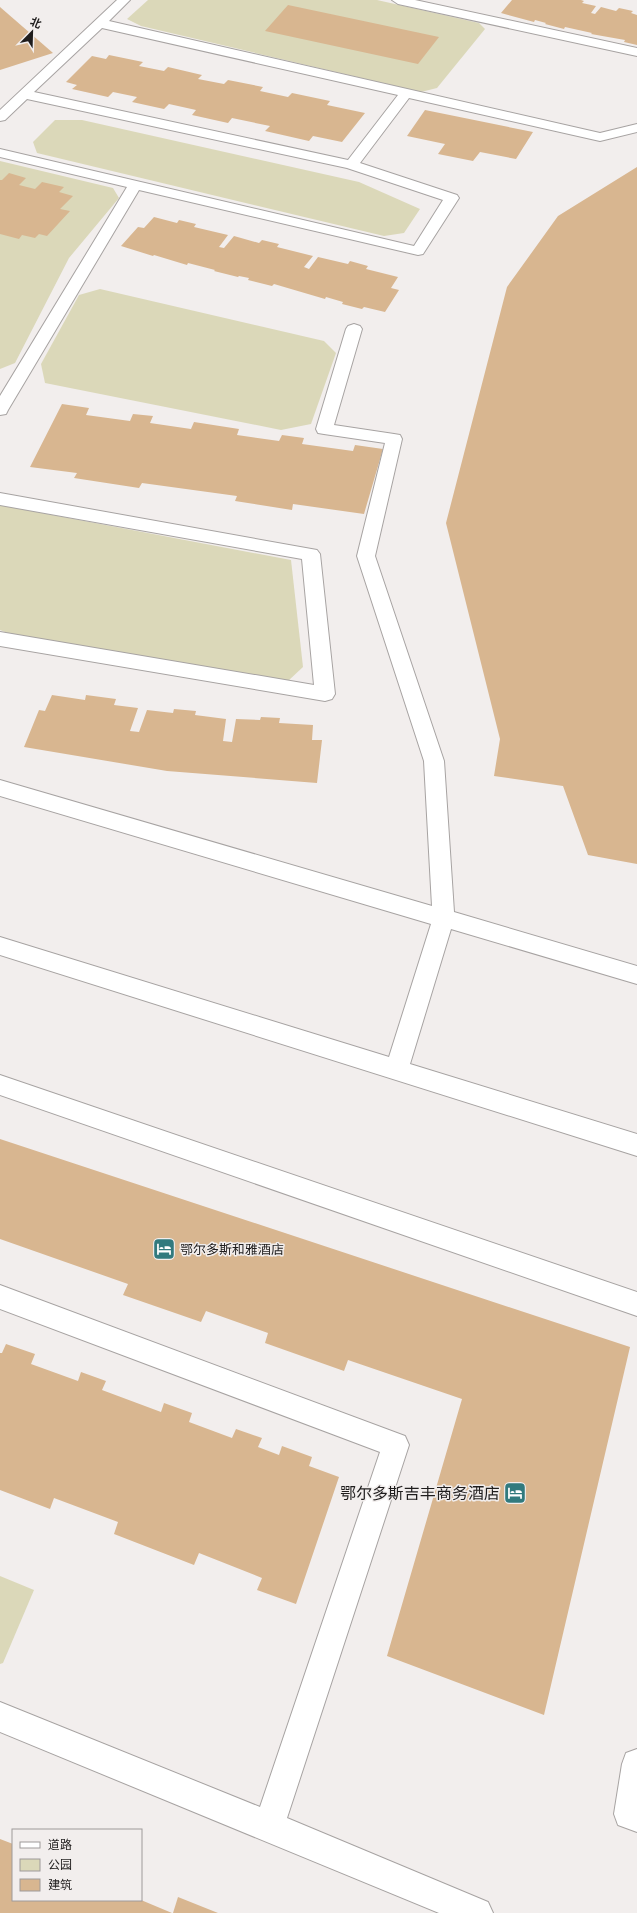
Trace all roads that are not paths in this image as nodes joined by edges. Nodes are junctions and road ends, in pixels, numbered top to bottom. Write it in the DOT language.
graph roads {
  1 [pos="124,0"];
  2 [pos="398,0"];
  3 [pos="99,23"];
  4 [pos="637,52"];
  5 [pos="406,93"];
  6 [pos="25,94"];
  7 [pos="0,118"];
  8 [pos="637,128"];
  9 [pos="0,153"];
  10 [pos="351,166"];
  11 [pos="135,185"];
  12 [pos="354,329"];
  13 [pos="0,410"];
  14 [pos="0,499"];
  15 [pos="0,639"];
  16 [pos="0,788"];
  17 [pos="444,918"];
  18 [pos="0,946"];
  19 [pos="637,975"];
  20 [pos="396,1070"];
  21 [pos="0,1085"];
  22 [pos="637,1145"];
  23 [pos="0,1297"];
  24 [pos="637,1304"];
  25 [pos="0,1717"];
  26 [pos="637,1764"];
  27 [pos="637,1817"];
  28 [pos="269,1826"];
  29 [pos="477,1913"];
  1 -- 3 [label="street"];
  2 -- 4 [label="street"];
  3 -- 5 [label="street"];
  3 -- 6 [label="street"];
  5 -- 8 [label="street"];
  5 -- 10 [label="street"];
  6 -- 7 [label="street"];
  6 -- 10 [label="street"];
  9 -- 11 [label="street"];
  10 -- 11 [label="street"];
  11 -- 13 [label="street"];
  12 -- 17 [label="street"];
  14 -- 15 [label="street"];
  16 -- 17 [label="street"];
  17 -- 19 [label="street"];
  17 -- 20 [label="street"];
  18 -- 20 [label="street"];
  20 -- 22 [label="street"];
  21 -- 24 [label="street"];
  23 -- 28 [label="street"];
  25 -- 28 [label="street"];
  26 -- 27 [label="street"];
  28 -- 29 [label="street"];
}
